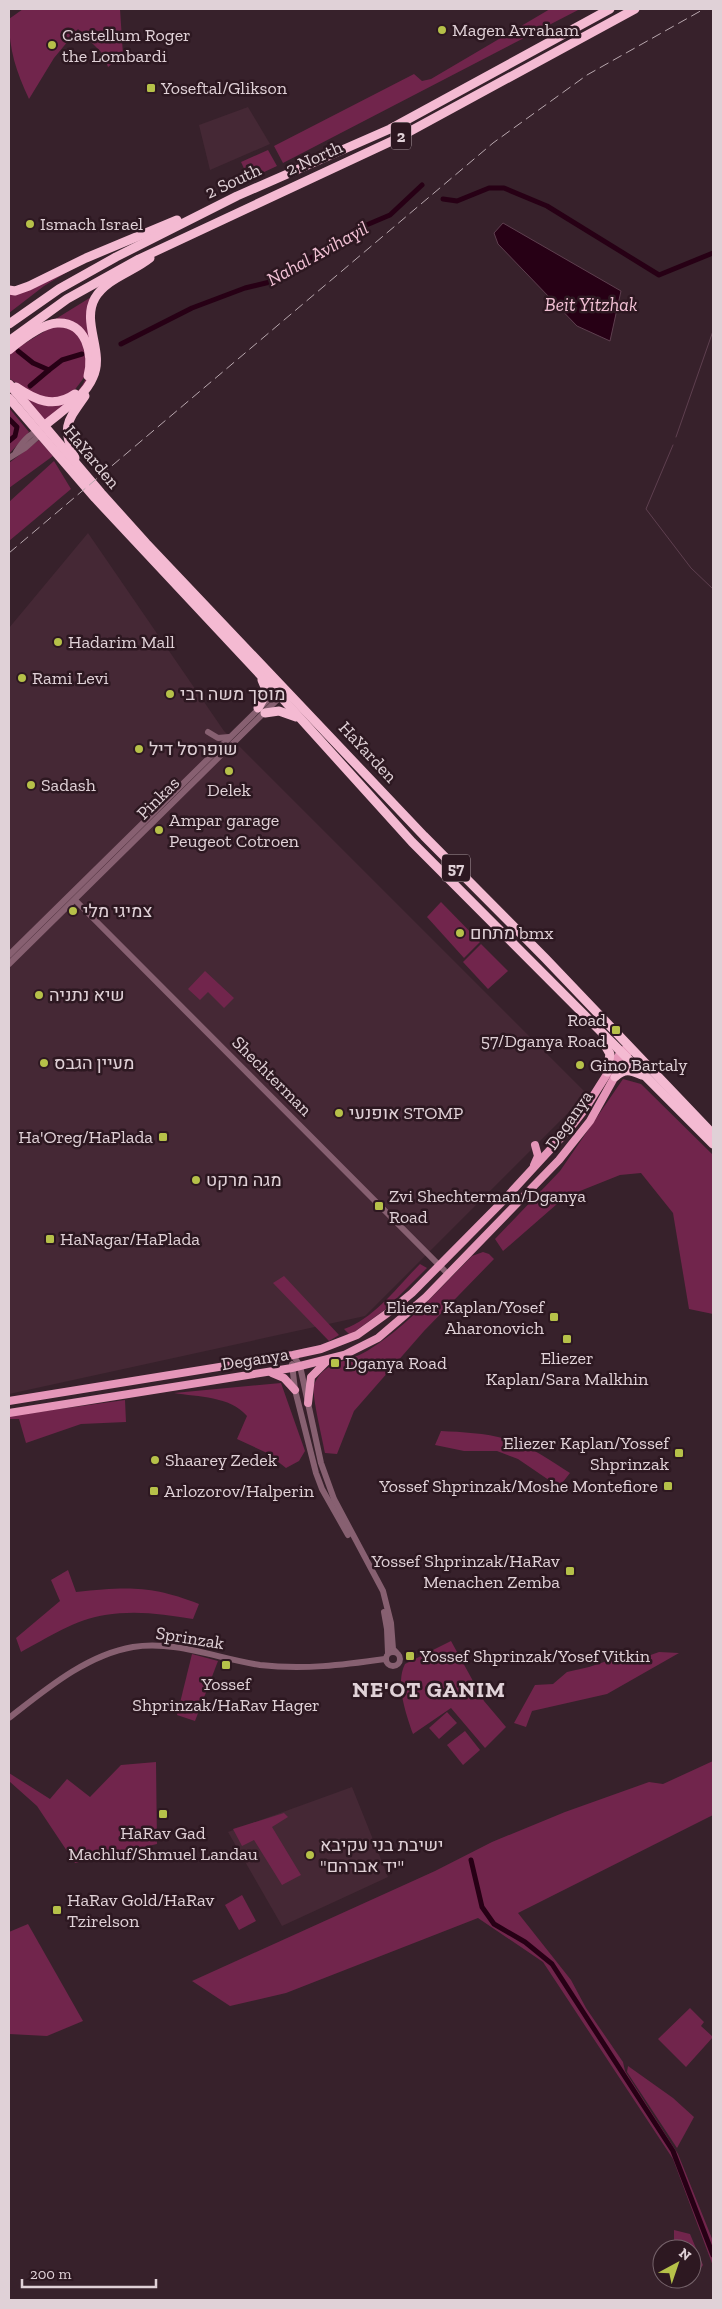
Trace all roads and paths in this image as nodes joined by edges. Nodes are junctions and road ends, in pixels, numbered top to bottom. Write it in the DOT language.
graph roads {
  1 [pos="610,9"];
  2 [pos="635,9"];
  3 [pos="237,196"];
  4 [pos="160,250"];
  5 [pos="9,290"];
  6 [pos="9,324"];
  7 [pos="9,341"];
  8 [pos="9,350"];
  9 [pos="96,368"];
  10 [pos="9,384"];
  11 [pos="9,398"];
  12 [pos="41,431"];
  13 [pos="9,458"];
  14 [pos="81,474"];
  15 [pos="98,496"];
  16 [pos="256,672"];
  17 [pos="280,692"];
  18 [pos="262,710"];
  19 [pos="302,720"];
  20 [pos="208,732"];
  21 [pos="229,737"];
  22 [pos="75,900"];
  23 [pos="9,955"];
  24 [pos="9,964"];
  25 [pos="582,1014"];
  26 [pos="630,1047"];
  27 [pos="624,1055"];
  28 [pos="611,1074"];
  29 [pos="650,1079"];
  30 [pos="713,1134"];
  31 [pos="713,1144"];
  32 [pos="535,1145"];
  33 [pos="531,1171"];
  34 [pos="439,1265"];
  35 [pos="448,1274"];
  36 [pos="293,1355"];
  37 [pos="329,1360"];
  38 [pos="296,1367"];
  39 [pos="267,1372"];
  40 [pos="295,1390"];
  41 [pos="9,1401"];
  42 [pos="308,1403"];
  43 [pos="9,1413"];
  44 [pos="396,1652"];
  45 [pos="387,1656"];
  46 [pos="9,1718"];
  1 -- 3 [label="highway, 2 South / 2"];
  2 -- 4 [label="highway, 2 North / 2"];
  3 -- 5 [label="highway"];
  3 -- 6 [label="highway, 2 South / 2"];
  4 -- 7 [label="highway, 2 North / 2"];
  4 -- 9 [label="highway"];
  8 -- 10 [label="highway"];
  9 -- 12 [label="highway"];
  9 -- 14 [label="highway"];
  10 -- 12 [label="highway, HaYarden / 57"];
  11 -- 12 [label="highway"];
  12 -- 13 [label="street"];
  12 -- 14 [label="highway, HaYarden / 57"];
  12 -- 14 [label="highway, HaYarden / 57"];
  14 -- 15 [label="highway, HaYarden / 57"];
  15 -- 16 [label="highway, HaYarden / 57"];
  15 -- 17 [label="highway, HaYarden / 57"];
  16 -- 17 [label="highway, HaYarden / 57"];
  16 -- 18 [label="highway"];
  17 -- 18 [label="street, Pinkas"];
  17 -- 19 [label="highway, HaYarden / 57"];
  17 -- 26 [label="highway, HaYarden / 57"];
  18 -- 19 [label="highway"];
  18 -- 21 [label="street, Pinkas"];
  18 -- 22 [label="street, Pinkas"];
  19 -- 25 [label="highway, HaYarden / 57"];
  20 -- 21 [label="street"];
  21 -- 23 [label="street, Pinkas"];
  22 -- 24 [label="street, Pinkas"];
  22 -- 34 [label="street, Shechterman"];
  25 -- 27 [label="highway, HaYarden / 57"];
  25 -- 28 [label="highway"];
  26 -- 27 [label="main road, Deganya"];
  26 -- 30 [label="highway, HaYarden / 57"];
  27 -- 28 [label="main road, Deganya"];
  27 -- 29 [label="highway, HaYarden / 57"];
  28 -- 29 [label="highway"];
  28 -- 33 [label="main road, Deganya"];
  28 -- 35 [label="main road, Deganya"];
  29 -- 31 [label="highway, HaYarden / 57"];
  32 -- 33 [label="main road"];
  33 -- 34 [label="main road, Deganya"];
  34 -- 35 [label="street, Shechterman"];
  34 -- 36 [label="main road, Deganya"];
  35 -- 37 [label="main road, Deganya"];
  36 -- 38 [label="street"];
  36 -- 41 [label="main road, Deganya"];
  37 -- 38 [label="main road, Deganya"];
  37 -- 42 [label="main road"];
  38 -- 39 [label="main road, Deganya"];
  38 -- 40 [label="street"];
  38 -- 42 [label="street"];
  39 -- 40 [label="main road"];
  39 -- 43 [label="main road, Deganya"];
  40 -- 45 [label="street"];
  42 -- 44 [label="street"];
  44 -- 45 [label="street"];
  44 -- 45 [label="street"];
  45 -- 46 [label="street, Sprinzak"];
}
